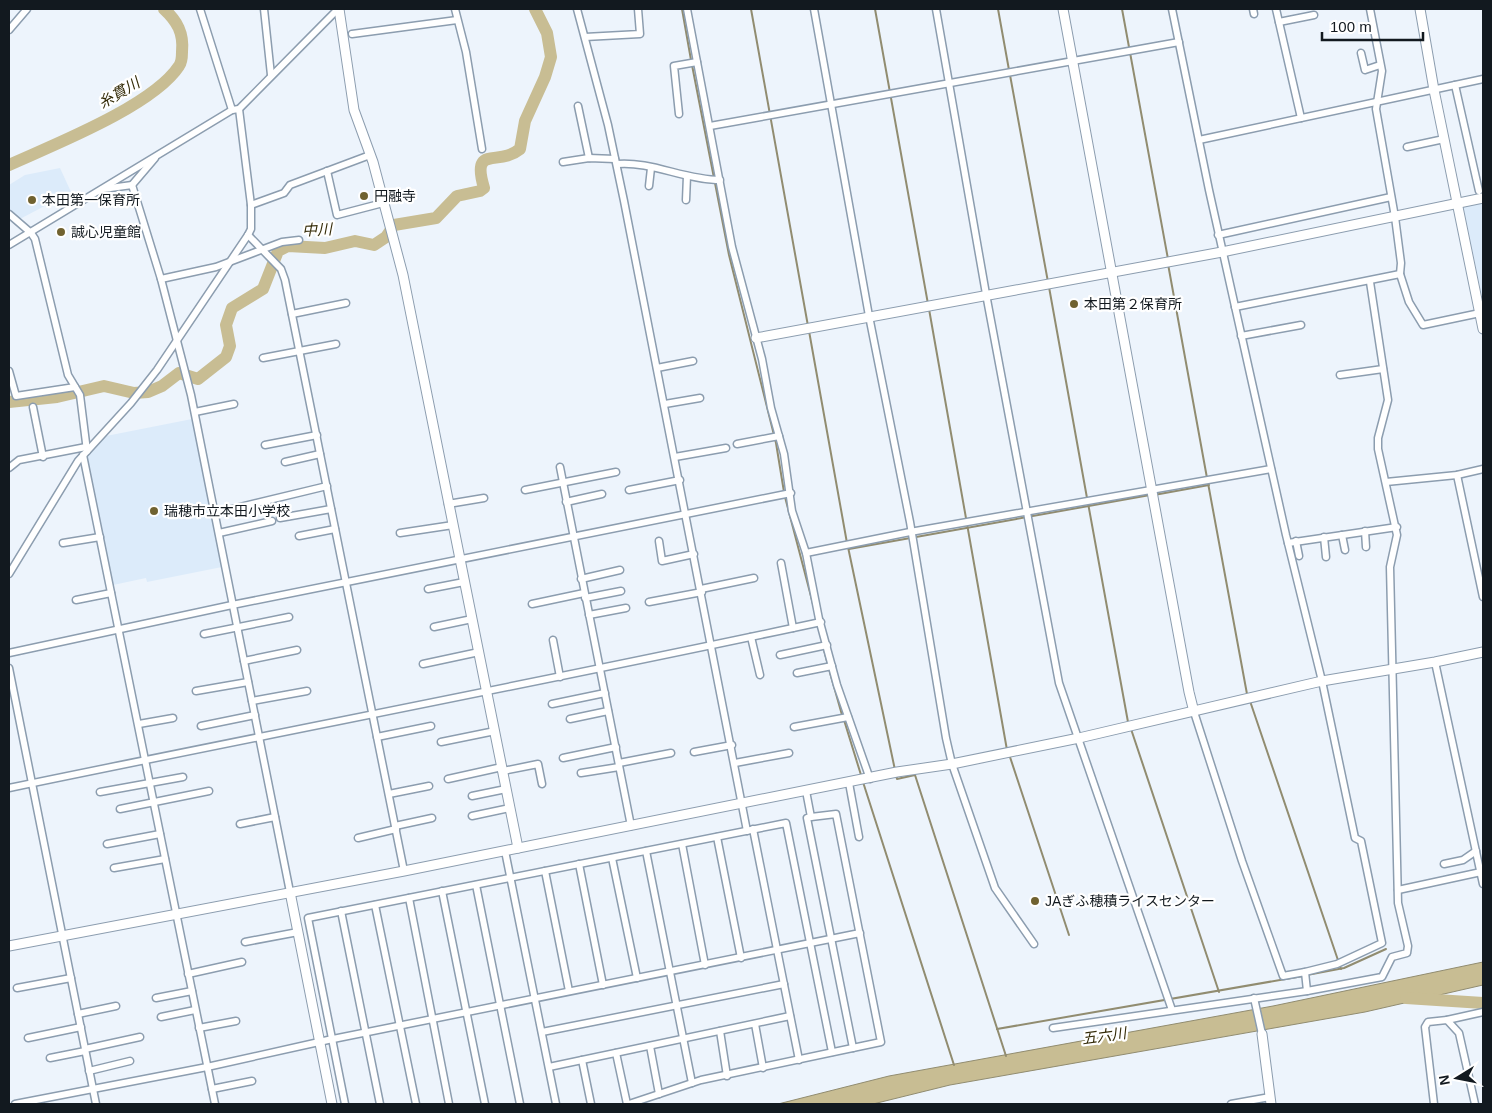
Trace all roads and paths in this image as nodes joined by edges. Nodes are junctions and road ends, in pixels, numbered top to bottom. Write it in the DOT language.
graph roads {
  1 [pos="27,9"];
  2 [pos="200,9"];
  3 [pos="264,9"];
  4 [pos="339,9"];
  5 [pos="455,9"];
  6 [pos="577,9"];
  7 [pos="638,9"];
  8 [pos="688,9"];
  9 [pos="814,9"];
  10 [pos="936,9"];
  11 [pos="1064,9"];
  12 [pos="1172,9"];
  13 [pos="1276,9"];
  14 [pos="1370,9"];
  15 [pos="1420,9"];
  16 [pos="1314,15"];
  17 [pos="457,20"];
  18 [pos="1279,22"];
  19 [pos="9,30"];
  20 [pos="352,34"];
  21 [pos="585,37"];
  22 [pos="1179,42"];
  23 [pos="1361,53"];
  24 [pos="1073,61"];
  25 [pos="697,62"];
  26 [pos="1380,66"];
  27 [pos="272,75"];
  28 [pos="1483,79"];
  29 [pos="948,84"];
  30 [pos="1456,85"];
  31 [pos="1434,90"];
  32 [pos="1376,102"];
  33 [pos="831,104"];
  34 [pos="578,106"];
  35 [pos="236,109"];
  36 [pos="679,114"];
  37 [pos="1301,118"];
  38 [pos="710,126"];
  39 [pos="1444,139"];
  40 [pos="1199,140"];
  41 [pos="1407,147"];
  42 [pos="482,149"];
  43 [pos="157,155"];
  44 [pos="370,155"];
  45 [pos="589,158"];
  46 [pos="563,162"];
  47 [pos="616,162"];
  48 [pos="652,168"];
  49 [pos="327,172"];
  50 [pos="687,176"];
  51 [pos="716,180"];
  52 [pos="132,185"];
  53 [pos="649,186"];
  54 [pos="103,189"];
  55 [pos="1481,194"];
  56 [pos="1391,197"];
  57 [pos="686,200"];
  58 [pos="384,203"];
  59 [pos="1458,203"];
  60 [pos="250,205"];
  61 [pos="9,214"];
  62 [pos="1395,217"];
  63 [pos="31,233"];
  64 [pos="1218,234"];
  65 [pos="248,235"];
  66 [pos="299,240"];
  67 [pos="9,245"];
  68 [pos="263,251"];
  69 [pos="1222,252"];
  70 [pos="232,260"];
  71 [pos="1111,272"];
  72 [pos="1400,274"];
  73 [pos="161,279"];
  74 [pos="1370,282"];
  75 [pos="986,294"];
  76 [pos="346,303"];
  77 [pos="1235,307"];
  78 [pos="1480,313"];
  79 [pos="292,314"];
  80 [pos="869,316"];
  81 [pos="1301,325"];
  82 [pos="1483,329"];
  83 [pos="1241,336"];
  84 [pos="756,338"];
  85 [pos="178,340"];
  86 [pos="336,344"];
  87 [pos="300,351"];
  88 [pos="263,358"];
  89 [pos="693,361"];
  90 [pos="657,368"];
  91 [pos="1383,369"];
  92 [pos="9,371"];
  93 [pos="1340,376"];
  94 [pos="75,388"];
  95 [pos="12,394"];
  96 [pos="700,398"];
  97 [pos="234,404"];
  98 [pos="665,404"];
  99 [pos="34,407"];
  100 [pos="195,412"];
  101 [pos="316,435"];
  102 [pos="779,436"];
  103 [pos="737,444"];
  104 [pos="265,445"];
  105 [pos="726,448"];
  106 [pos="85,451"];
  107 [pos="320,454"];
  108 [pos="43,457"];
  109 [pos="675,457"];
  110 [pos="285,462"];
  111 [pos="9,468"];
  112 [pos="560,468"];
  113 [pos="1270,469"];
  114 [pos="1483,470"];
  115 [pos="616,472"];
  116 [pos="1457,475"];
  117 [pos="680,480"];
  118 [pos="1386,482"];
  119 [pos="563,483"];
  120 [pos="327,486"];
  121 [pos="1150,489"];
  122 [pos="526,490"];
  123 [pos="629,490"];
  124 [pos="791,493"];
  125 [pos="602,494"];
  126 [pos="484,498"];
  127 [pos="566,502"];
  128 [pos="448,504"];
  129 [pos="331,509"];
  130 [pos="215,513"];
  131 [pos="1027,513"];
  132 [pos="687,514"];
  133 [pos="280,518"];
  134 [pos="272,521"];
  135 [pos="452,525"];
  136 [pos="1396,526"];
  137 [pos="335,529"];
  138 [pos="1365,531"];
  139 [pos="910,532"];
  140 [pos="218,533"];
  141 [pos="400,533"];
  142 [pos="1342,535"];
  143 [pos="299,536"];
  144 [pos="100,537"];
  145 [pos="1324,537"];
  146 [pos="573,538"];
  147 [pos="658,542"];
  148 [pos="1296,542"];
  149 [pos="63,543"];
  150 [pos="1288,543"];
  151 [pos="1366,547"];
  152 [pos="1345,550"];
  153 [pos="806,553"];
  154 [pos="694,554"];
  155 [pos="1299,556"];
  156 [pos="1326,557"];
  157 [pos="460,560"];
  158 [pos="781,563"];
  159 [pos="620,570"];
  160 [pos="9,574"];
  161 [pos="754,578"];
  162 [pos="581,579"];
  163 [pos="464,582"];
  164 [pos="346,583"];
  165 [pos="428,589"];
  166 [pos="702,590"];
  167 [pos="621,591"];
  168 [pos="111,594"];
  169 [pos="585,596"];
  170 [pos="1483,597"];
  171 [pos="76,600"];
  172 [pos="649,602"];
  173 [pos="532,604"];
  174 [pos="232,605"];
  175 [pos="626,608"];
  176 [pos="589,614"];
  177 [pos="289,617"];
  178 [pos="472,619"];
  179 [pos="821,622"];
  180 [pos="434,627"];
  181 [pos="237,628"];
  182 [pos="793,628"];
  183 [pos="120,629"];
  184 [pos="204,634"];
  185 [pos="751,637"];
  186 [pos="553,640"];
  187 [pos="712,645"];
  188 [pos="827,646"];
  189 [pos="297,650"];
  190 [pos="9,652"];
  191 [pos="479,652"];
  192 [pos="1483,652"];
  193 [pos="780,655"];
  194 [pos="244,661"];
  195 [pos="1436,662"];
  196 [pos="423,664"];
  197 [pos="832,666"];
  198 [pos="9,668"];
  199 [pos="600,669"];
  200 [pos="1392,670"];
  201 [pos="797,673"];
  202 [pos="760,675"];
  203 [pos="560,677"];
  204 [pos="1322,681"];
  205 [pos="248,682"];
  206 [pos="307,691"];
  207 [pos="196,692"];
  208 [pos="488,692"];
  209 [pos="605,693"];
  210 [pos="252,701"];
  211 [pos="552,704"];
  212 [pos="608,711"];
  213 [pos="1194,712"];
  214 [pos="372,713"];
  215 [pos="255,715"];
  216 [pos="848,716"];
  217 [pos="173,718"];
  218 [pos="570,719"];
  219 [pos="139,724"];
  220 [pos="201,726"];
  221 [pos="431,726"];
  222 [pos="794,727"];
  223 [pos="495,731"];
  224 [pos="260,736"];
  225 [pos="377,737"];
  226 [pos="1079,738"];
  227 [pos="440,742"];
  228 [pos="732,745"];
  229 [pos="616,747"];
  230 [pos="671,752"];
  231 [pos="694,752"];
  232 [pos="789,753"];
  233 [pos="563,758"];
  234 [pos="146,760"];
  235 [pos="735,763"];
  236 [pos="952,764"];
  237 [pos="619,765"];
  238 [pos="503,769"];
  239 [pos="581,774"];
  240 [pos="183,777"];
  241 [pos="448,779"];
  242 [pos="870,779"];
  243 [pos="150,782"];
  244 [pos="32,783"];
  245 [pos="848,783"];
  246 [pos="542,784"];
  247 [pos="429,786"];
  248 [pos="9,788"];
  249 [pos="506,788"];
  250 [pos="209,791"];
  251 [pos="806,791"];
  252 [pos="100,792"];
  253 [pos="389,794"];
  254 [pos="472,796"];
  255 [pos="154,802"];
  256 [pos="743,804"];
  257 [pos="510,808"];
  258 [pos="120,809"];
  259 [pos="472,816"];
  260 [pos="275,817"];
  261 [pos="812,817"];
  262 [pos="432,818"];
  263 [pos="240,824"];
  264 [pos="631,826"];
  265 [pos="395,828"];
  266 [pos="750,830"];
  267 [pos="160,834"];
  268 [pos="717,837"];
  269 [pos="859,837"];
  270 [pos="358,838"];
  271 [pos="107,844"];
  272 [pos="682,844"];
  273 [pos="518,848"];
  274 [pos="505,851"];
  275 [pos="646,851"];
  276 [pos="1476,851"];
  277 [pos="612,858"];
  278 [pos="165,859"];
  279 [pos="579,864"];
  280 [pos="1444,864"];
  281 [pos="114,868"];
  282 [pos="404,871"];
  283 [pos="545,871"];
  284 [pos="1480,872"];
  285 [pos="510,878"];
  286 [pos="1483,884"];
  287 [pos="476,885"];
  288 [pos="1398,890"];
  289 [pos="442,891"];
  290 [pos="290,892"];
  291 [pos="409,898"];
  292 [pos="375,904"];
  293 [pos="341,911"];
  294 [pos="177,912"];
  295 [pos="298,932"];
  296 [pos="860,933"];
  297 [pos="62,935"];
  298 [pos="831,939"];
  299 [pos="245,942"];
  300 [pos="811,943"];
  301 [pos="1034,944"];
  302 [pos="9,946"];
  303 [pos="777,950"];
  304 [pos="741,958"];
  305 [pos="242,962"];
  306 [pos="705,965"];
  307 [pos="670,972"];
  308 [pos="1305,972"];
  309 [pos="188,974"];
  310 [pos="70,978"];
  311 [pos="637,978"];
  312 [pos="784,984"];
  313 [pos="603,985"];
  314 [pos="18,988"];
  315 [pos="192,991"];
  316 [pos="568,991"];
  317 [pos="1307,991"];
  318 [pos="156,998"];
  319 [pos="534,998"];
  320 [pos="1255,1001"];
  321 [pos="500,1005"];
  322 [pos="116,1006"];
  323 [pos="676,1006"];
  324 [pos="195,1010"];
  325 [pos="1172,1010"];
  326 [pos="467,1012"];
  327 [pos="1483,1012"];
  328 [pos="78,1014"];
  329 [pos="790,1016"];
  330 [pos="161,1017"];
  331 [pos="433,1019"];
  332 [pos="1447,1020"];
  333 [pos="236,1021"];
  334 [pos="755,1024"];
  335 [pos="400,1025"];
  336 [pos="81,1027"];
  337 [pos="199,1028"];
  338 [pos="1053,1028"];
  339 [pos="720,1031"];
  340 [pos="365,1032"];
  341 [pos="542,1032"];
  342 [pos="1262,1034"];
  343 [pos="140,1037"];
  344 [pos="28,1038"];
  345 [pos="332,1039"];
  346 [pos="683,1039"];
  347 [pos="320,1042"];
  348 [pos="650,1046"];
  349 [pos="853,1048"];
  350 [pos="85,1050"];
  351 [pos="832,1052"];
  352 [pos="616,1053"];
  353 [pos="50,1058"];
  354 [pos="582,1060"];
  355 [pos="799,1060"];
  356 [pos="130,1061"];
  357 [pos="549,1066"];
  358 [pos="207,1067"];
  359 [pos="763,1068"];
  360 [pos="90,1071"];
  361 [pos="727,1076"];
  362 [pos="252,1081"];
  363 [pos="692,1083"];
  364 [pos="93,1089"];
  365 [pos="212,1089"];
  366 [pos="659,1094"];
  367 [pos="1271,1101"];
  368 [pos="16,1104"];
  369 [pos="96,1104"];
  370 [pos="215,1104"];
  371 [pos="332,1104"];
  372 [pos="345,1104"];
  373 [pos="380,1104"];
  374 [pos="416,1104"];
  375 [pos="450,1104"];
  376 [pos="485,1104"];
  377 [pos="520,1104"];
  378 [pos="556,1104"];
  379 [pos="591,1104"];
  380 [pos="628,1104"];
  381 [pos="1231,1104"];
  382 [pos="1434,1104"];
  383 [pos="1475,1104"];
  1 -- 19 [label="street"];
  2 -- 35 [label="street"];
  3 -- 27 [label="street"];
  4 -- 27 [label="street"];
  4 -- 44 [label="street"];
  5 -- 17 [label="street"];
  6 -- 21 [label="street"];
  7 -- 21 [label="street"];
  8 -- 25 [label="street"];
  9 -- 33 [label="street"];
  10 -- 29 [label="street"];
  11 -- 24 [label="street"];
  12 -- 22 [label="street"];
  13 -- 18 [label="street"];
  14 -- 26 [label="street"];
  15 -- 31 [label="street"];
  16 -- 18 [label="street"];
  17 -- 20 [label="street"];
  17 -- 42 [label="street"];
  18 -- 37 [label="street"];
  21 -- 47 [label="street"];
  22 -- 24 [label="street"];
  22 -- 40 [label="street"];
  23 -- 26 [label="street"];
  24 -- 29 [label="street"];
  24 -- 71 [label="street"];
  25 -- 36 [label="street"];
  25 -- 38 [label="street"];
  26 -- 32 [label="street"];
  27 -- 35 [label="street"];
  28 -- 30 [label="street"];
  29 -- 33 [label="street"];
  29 -- 75 [label="street"];
  30 -- 31 [label="street"];
  30 -- 55 [label="street"];
  31 -- 32 [label="street"];
  31 -- 39 [label="street"];
  32 -- 37 [label="street"];
  32 -- 56 [label="street"];
  33 -- 38 [label="street"];
  33 -- 80 [label="street"];
  34 -- 45 [label="street"];
  35 -- 43 [label="street"];
  35 -- 60 [label="street"];
  37 -- 40 [label="street"];
  38 -- 51 [label="street"];
  39 -- 41 [label="street"];
  39 -- 59 [label="street"];
  40 -- 64 [label="street"];
  43 -- 52 [label="street"];
  43 -- 54 [label="street"];
  44 -- 49 [label="street"];
  44 -- 58 [label="street"];
  45 -- 46 [label="street"];
  45 -- 47 [label="street"];
  47 -- 48 [label="street"];
  47 -- 90 [label="street"];
  48 -- 50 [label="street"];
  48 -- 53 [label="street"];
  49 -- 58 [label="street"];
  49 -- 60 [label="street"];
  50 -- 51 [label="street"];
  50 -- 57 [label="street"];
  51 -- 84 [label="street"];
  52 -- 54 [label="street"];
  52 -- 73 [label="street"];
  54 -- 63 [label="street"];
  55 -- 59 [label="street"];
  56 -- 62 [label="street"];
  56 -- 64 [label="street"];
  58 -- 128 [label="street"];
  59 -- 62 [label="street"];
  59 -- 78 [label="street"];
  60 -- 65 [label="street"];
  61 -- 63 [label="street"];
  62 -- 69 [label="street"];
  62 -- 72 [label="street"];
  63 -- 67 [label="street"];
  63 -- 94 [label="street"];
  64 -- 69 [label="street"];
  65 -- 68 [label="street"];
  65 -- 70 [label="street"];
  66 -- 68 [label="street"];
  68 -- 70 [label="street"];
  68 -- 79 [label="street"];
  69 -- 71 [label="street"];
  69 -- 77 [label="street"];
  70 -- 73 [label="street"];
  70 -- 85 [label="street"];
  71 -- 75 [label="street"];
  71 -- 121 [label="street"];
  72 -- 74 [label="street"];
  72 -- 78 [label="street"];
  73 -- 85 [label="street"];
  74 -- 77 [label="street"];
  74 -- 91 [label="street"];
  75 -- 80 [label="street"];
  75 -- 131 [label="street"];
  76 -- 79 [label="street"];
  77 -- 83 [label="street"];
  78 -- 82 [label="street"];
  79 -- 87 [label="street"];
  80 -- 84 [label="street"];
  80 -- 139 [label="street"];
  81 -- 83 [label="street"];
  83 -- 113 [label="street"];
  84 -- 102 [label="street"];
  85 -- 100 [label="street"];
  85 -- 106 [label="street"];
  86 -- 87 [label="street"];
  87 -- 88 [label="street"];
  87 -- 101 [label="street"];
  89 -- 90 [label="street"];
  90 -- 98 [label="street"];
  91 -- 93 [label="street"];
  91 -- 118 [label="street"];
  92 -- 95 [label="street"];
  94 -- 95 [label="street"];
  94 -- 106 [label="street"];
  96 -- 98 [label="street"];
  97 -- 100 [label="street"];
  98 -- 109 [label="street"];
  99 -- 108 [label="street"];
  100 -- 130 [label="street"];
  101 -- 104 [label="street"];
  101 -- 107 [label="street"];
  102 -- 103 [label="street"];
  102 -- 124 [label="street"];
  105 -- 109 [label="street"];
  106 -- 108 [label="street"];
  106 -- 144 [label="street"];
  106 -- 160 [label="street"];
  107 -- 110 [label="street"];
  107 -- 120 [label="street"];
  108 -- 111 [label="street"];
  109 -- 117 [label="street"];
  112 -- 119 [label="street"];
  113 -- 121 [label="street"];
  113 -- 150 [label="street"];
  114 -- 116 [label="street"];
  115 -- 119 [label="street"];
  116 -- 118 [label="street"];
  116 -- 170 [label="street"];
  117 -- 123 [label="street"];
  117 -- 132 [label="street"];
  118 -- 136 [label="street"];
  119 -- 122 [label="street"];
  119 -- 127 [label="street"];
  120 -- 129 [label="street"];
  120 -- 130 [label="street"];
  121 -- 131 [label="street"];
  121 -- 213 [label="street"];
  124 -- 132 [label="street"];
  124 -- 153 [label="street"];
  125 -- 127 [label="street"];
  126 -- 128 [label="street"];
  127 -- 146 [label="street"];
  128 -- 135 [label="street"];
  129 -- 133 [label="street"];
  129 -- 137 [label="street"];
  130 -- 140 [label="street"];
  131 -- 139 [label="street"];
  131 -- 226 [label="street"];
  132 -- 146 [label="street"];
  132 -- 154 [label="street"];
  134 -- 140 [label="street"];
  135 -- 141 [label="street"];
  135 -- 157 [label="street"];
  136 -- 138 [label="street"];
  136 -- 200 [label="street"];
  137 -- 143 [label="street"];
  137 -- 164 [label="street"];
  138 -- 142 [label="street"];
  138 -- 151 [label="street"];
  139 -- 153 [label="street"];
  139 -- 236 [label="street"];
  140 -- 174 [label="street"];
  142 -- 145 [label="street"];
  142 -- 152 [label="street"];
  144 -- 149 [label="street"];
  144 -- 168 [label="street"];
  145 -- 148 [label="street"];
  145 -- 156 [label="street"];
  146 -- 157 [label="street"];
  146 -- 162 [label="street"];
  147 -- 154 [label="street"];
  148 -- 150 [label="street"];
  148 -- 155 [label="street"];
  150 -- 204 [label="street"];
  153 -- 179 [label="street"];
  154 -- 166 [label="street"];
  157 -- 163 [label="street"];
  157 -- 164 [label="street"];
  158 -- 182 [label="street"];
  159 -- 162 [label="street"];
  161 -- 166 [label="street"];
  162 -- 169 [label="street"];
  163 -- 165 [label="street"];
  163 -- 178 [label="street"];
  164 -- 174 [label="street"];
  164 -- 214 [label="street"];
  166 -- 172 [label="street"];
  166 -- 187 [label="street"];
  167 -- 169 [label="street"];
  168 -- 171 [label="street"];
  168 -- 183 [label="street"];
  169 -- 173 [label="street"];
  169 -- 176 [label="street"];
  174 -- 181 [label="street"];
  174 -- 183 [label="street"];
  175 -- 176 [label="street"];
  176 -- 199 [label="street"];
  177 -- 181 [label="street"];
  178 -- 180 [label="street"];
  178 -- 191 [label="street"];
  179 -- 182 [label="street"];
  179 -- 188 [label="street"];
  181 -- 184 [label="street"];
  181 -- 194 [label="street"];
  182 -- 185 [label="street"];
  183 -- 190 [label="street"];
  183 -- 219 [label="street"];
  185 -- 187 [label="street"];
  185 -- 202 [label="street"];
  186 -- 203 [label="street"];
  187 -- 199 [label="street"];
  187 -- 228 [label="street"];
  188 -- 193 [label="street"];
  188 -- 197 [label="street"];
  189 -- 194 [label="street"];
  191 -- 196 [label="street"];
  191 -- 208 [label="street"];
  192 -- 195 [label="street"];
  194 -- 205 [label="street"];
  195 -- 200 [label="street"];
  195 -- 276 [label="street"];
  197 -- 201 [label="street"];
  197 -- 216 [label="street"];
  198 -- 244 [label="street"];
  199 -- 203 [label="street"];
  199 -- 209 [label="street"];
  200 -- 204 [label="street"];
  200 -- 288 [label="street"];
  203 -- 208 [label="street"];
  204 -- 213 [label="street"];
  204 -- 308 [label="street"];
  205 -- 207 [label="street"];
  205 -- 210 [label="street"];
  206 -- 210 [label="street"];
  208 -- 214 [label="street"];
  208 -- 223 [label="street"];
  209 -- 211 [label="street"];
  209 -- 212 [label="street"];
  210 -- 215 [label="street"];
  212 -- 218 [label="street"];
  212 -- 229 [label="street"];
  213 -- 226 [label="street"];
  213 -- 308 [label="street"];
  214 -- 224 [label="street"];
  214 -- 225 [label="street"];
  215 -- 220 [label="street"];
  215 -- 224 [label="street"];
  216 -- 222 [label="street"];
  216 -- 242 [label="street"];
  217 -- 219 [label="street"];
  219 -- 234 [label="street"];
  221 -- 225 [label="street"];
  223 -- 227 [label="street"];
  223 -- 238 [label="street"];
  224 -- 234 [label="street"];
  224 -- 260 [label="street"];
  225 -- 253 [label="street"];
  226 -- 236 [label="street"];
  226 -- 325 [label="street"];
  228 -- 231 [label="street"];
  228 -- 235 [label="street"];
  229 -- 233 [label="street"];
  229 -- 237 [label="street"];
  230 -- 237 [label="street"];
  232 -- 235 [label="street"];
  234 -- 243 [label="street"];
  234 -- 244 [label="street"];
  235 -- 256 [label="street"];
  236 -- 242 [label="street"];
  236 -- 301 [label="street"];
  237 -- 239 [label="street"];
  237 -- 264 [label="street"];
  238 -- 241 [label="street"];
  238 -- 246 [label="street"];
  238 -- 249 [label="street"];
  240 -- 243 [label="street"];
  242 -- 245 [label="street"];
  243 -- 252 [label="street"];
  243 -- 255 [label="street"];
  244 -- 248 [label="street"];
  244 -- 297 [label="street"];
  245 -- 251 [label="street"];
  245 -- 269 [label="street"];
  247 -- 253 [label="street"];
  249 -- 254 [label="street"];
  249 -- 257 [label="street"];
  250 -- 255 [label="street"];
  251 -- 256 [label="street"];
  251 -- 261 [label="street"];
  253 -- 265 [label="street"];
  255 -- 258 [label="street"];
  255 -- 267 [label="street"];
  256 -- 264 [label="street"];
  256 -- 266 [label="street"];
  257 -- 259 [label="street"];
  257 -- 273 [label="street"];
  260 -- 263 [label="street"];
  260 -- 290 [label="street"];
  261 -- 296 [label="street"];
  261 -- 298 [label="street"];
  262 -- 265 [label="street"];
  264 -- 273 [label="street"];
  265 -- 270 [label="street"];
  265 -- 282 [label="street"];
  266 -- 268 [label="street"];
  266 -- 300 [label="street"];
  266 -- 303 [label="street"];
  267 -- 271 [label="street"];
  267 -- 278 [label="street"];
  268 -- 272 [label="street"];
  268 -- 304 [label="street"];
  272 -- 275 [label="street"];
  272 -- 306 [label="street"];
  273 -- 274 [label="street"];
  274 -- 282 [label="street"];
  274 -- 285 [label="street"];
  275 -- 277 [label="street"];
  275 -- 307 [label="street"];
  276 -- 280 [label="street"];
  276 -- 284 [label="street"];
  277 -- 279 [label="street"];
  277 -- 311 [label="street"];
  278 -- 281 [label="street"];
  278 -- 294 [label="street"];
  279 -- 283 [label="street"];
  279 -- 313 [label="street"];
  282 -- 290 [label="street"];
  283 -- 285 [label="street"];
  283 -- 316 [label="street"];
  284 -- 286 [label="street"];
  284 -- 288 [label="street"];
  285 -- 287 [label="street"];
  285 -- 319 [label="street"];
  287 -- 289 [label="street"];
  287 -- 321 [label="street"];
  288 -- 317 [label="street"];
  289 -- 291 [label="street"];
  289 -- 326 [label="street"];
  290 -- 294 [label="street"];
  290 -- 295 [label="street"];
  291 -- 292 [label="street"];
  291 -- 331 [label="street"];
  292 -- 293 [label="street"];
  292 -- 335 [label="street"];
  293 -- 340 [label="street"];
  293 -- 345 [label="street"];
  294 -- 297 [label="street"];
  294 -- 309 [label="street"];
  295 -- 299 [label="street"];
  295 -- 347 [label="street"];
  296 -- 298 [label="street"];
  296 -- 349 [label="street"];
  297 -- 302 [label="street"];
  297 -- 310 [label="street"];
  298 -- 300 [label="street"];
  298 -- 349 [label="street"];
  300 -- 303 [label="street"];
  300 -- 351 [label="street"];
  303 -- 304 [label="street"];
  303 -- 312 [label="street"];
  304 -- 306 [label="street"];
  305 -- 309 [label="street"];
  306 -- 307 [label="street"];
  307 -- 311 [label="street"];
  307 -- 323 [label="street"];
  308 -- 317 [label="street"];
  309 -- 315 [label="street"];
  310 -- 314 [label="street"];
  310 -- 328 [label="street"];
  311 -- 313 [label="street"];
  312 -- 323 [label="street"];
  312 -- 329 [label="street"];
  313 -- 316 [label="street"];
  315 -- 318 [label="street"];
  315 -- 324 [label="street"];
  316 -- 319 [label="street"];
  317 -- 320 [label="street"];
  319 -- 321 [label="street"];
  319 -- 341 [label="street"];
  320 -- 325 [label="street"];
  320 -- 342 [label="street"];
  321 -- 326 [label="street"];
  321 -- 377 [label="street"];
  322 -- 328 [label="street"];
  323 -- 341 [label="street"];
  323 -- 346 [label="street"];
  324 -- 330 [label="street"];
  324 -- 337 [label="street"];
  325 -- 338 [label="street"];
  326 -- 331 [label="street"];
  326 -- 376 [label="street"];
  327 -- 332 [label="street"];
  328 -- 336 [label="street"];
  329 -- 334 [label="street"];
  329 -- 355 [label="street"];
  331 -- 335 [label="street"];
  331 -- 375 [label="street"];
  332 -- 382 [label="street"];
  332 -- 383 [label="street"];
  333 -- 337 [label="street"];
  334 -- 339 [label="street"];
  334 -- 359 [label="street"];
  335 -- 340 [label="street"];
  335 -- 374 [label="street"];
  336 -- 344 [label="street"];
  336 -- 350 [label="street"];
  337 -- 358 [label="street"];
  339 -- 346 [label="street"];
  339 -- 361 [label="street"];
  340 -- 345 [label="street"];
  340 -- 373 [label="street"];
  341 -- 357 [label="street"];
  342 -- 367 [label="street"];
  343 -- 350 [label="street"];
  345 -- 347 [label="street"];
  345 -- 372 [label="street"];
  346 -- 348 [label="street"];
  346 -- 363 [label="street"];
  347 -- 358 [label="street"];
  347 -- 371 [label="street"];
  348 -- 352 [label="street"];
  348 -- 366 [label="street"];
  349 -- 351 [label="street"];
  350 -- 353 [label="street"];
  350 -- 360 [label="street"];
  351 -- 355 [label="street"];
  352 -- 354 [label="street"];
  352 -- 380 [label="street"];
  354 -- 357 [label="street"];
  354 -- 379 [label="street"];
  355 -- 359 [label="street"];
  356 -- 360 [label="street"];
  357 -- 378 [label="street"];
  358 -- 364 [label="street"];
  358 -- 365 [label="street"];
  359 -- 361 [label="street"];
  360 -- 364 [label="street"];
  361 -- 363 [label="street"];
  362 -- 365 [label="street"];
  363 -- 366 [label="street"];
  364 -- 368 [label="street"];
  364 -- 369 [label="street"];
  365 -- 370 [label="street"];
  366 -- 380 [label="street"];
  367 -- 381 [label="street"];
}
